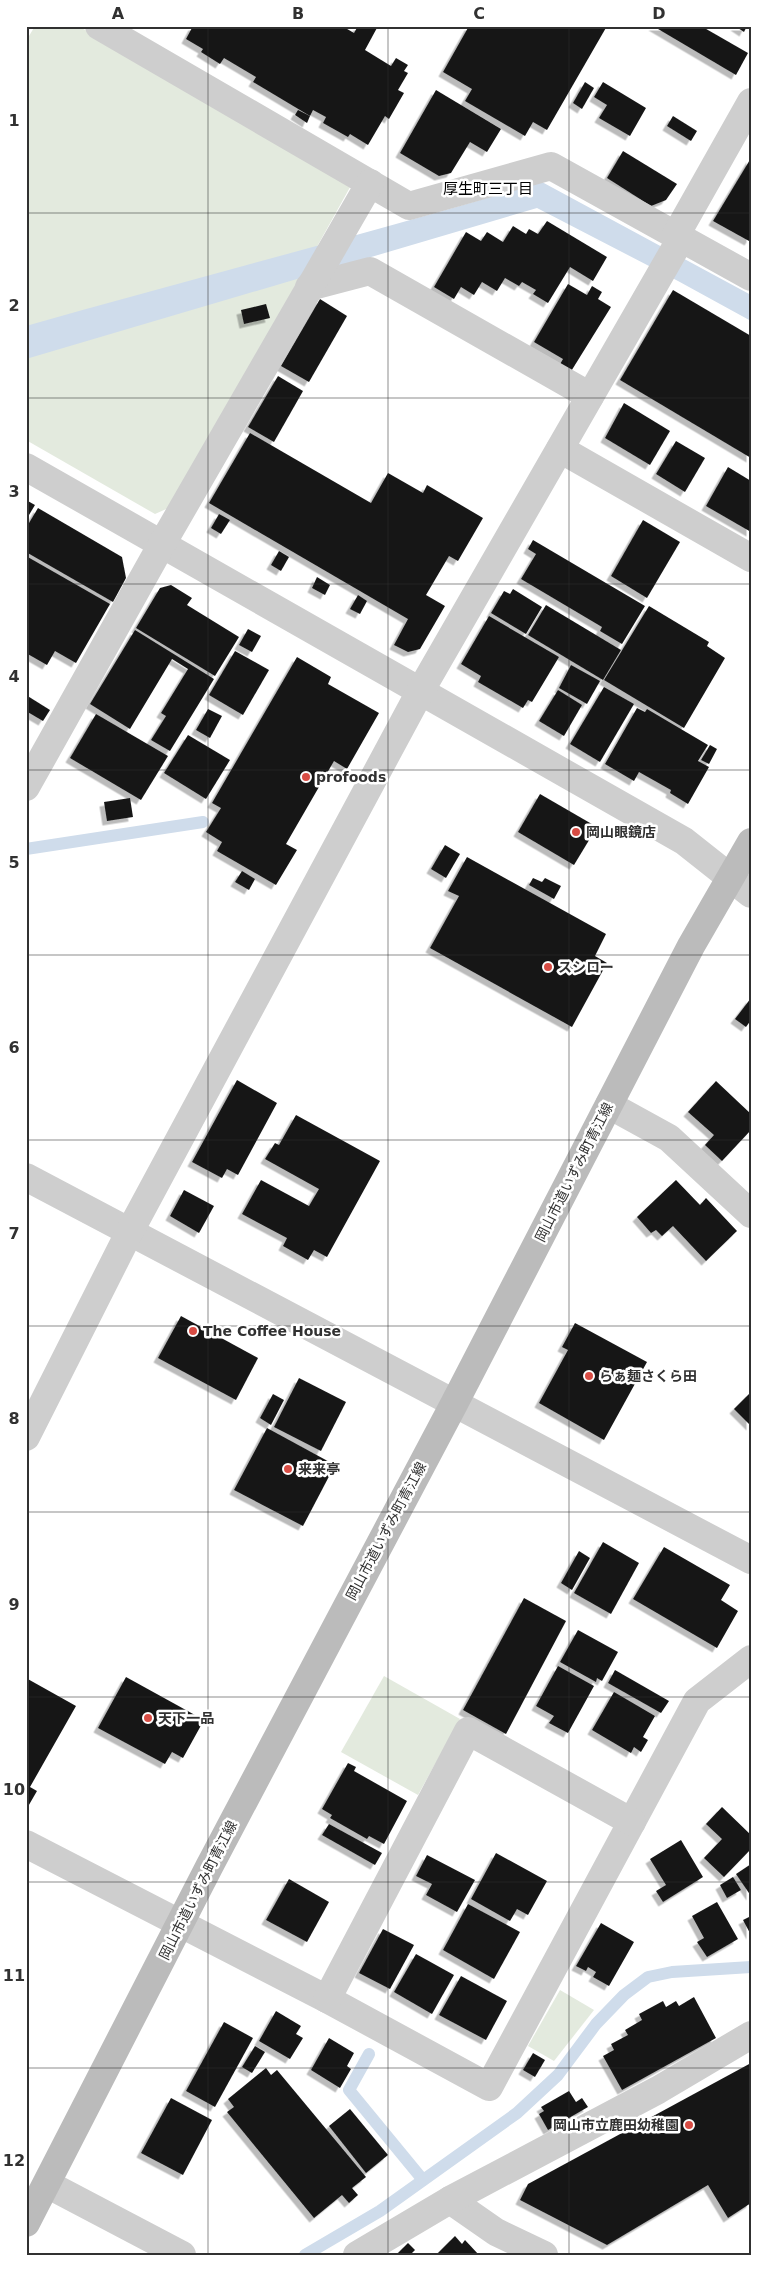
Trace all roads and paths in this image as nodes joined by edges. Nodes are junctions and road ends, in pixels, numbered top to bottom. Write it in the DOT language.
graph roads {
  1 [pos="99,26"];
  2 [pos="751,102"];
  3 [pos="370,183"];
  4 [pos="676,241"];
  5 [pos="751,277"];
  6 [pos="312,282"];
  7 [pos="590,396"];
  8 [pos="560,449"];
  9 [pos="26,467"];
  10 [pos="162,544"];
  11 [pos="751,558"];
  12 [pos="421,690"];
  13 [pos="26,787"];
  14 [pos="751,842"];
  15 [pos="740,886"];
  16 [pos="609,1105"];
  17 [pos="26,1177"];
  18 [pos="751,1214"];
  19 [pos="130,1231"];
  20 [pos="454,1404"];
  21 [pos="26,1437"];
  22 [pos="751,1560"];
  23 [pos="751,1659"];
  24 [pos="632,1822"];
  25 [pos="26,1844"];
  26 [pos="180,1924"];
  27 [pos="327,1999"];
  28 [pos="751,2035"];
  29 [pos="47,2184"];
  30 [pos="450,2200"];
  31 [pos="26,2223"];
  32 [pos="182,2255"];
  33 [pos="357,2255"];
  34 [pos="544,2255"];
  1 -- 3 [label="street"];
  2 -- 4 [label="street"];
  3 -- 4 [label="street"];
  3 -- 6 [label="street"];
  4 -- 5 [label="street"];
  4 -- 7 [label="street"];
  6 -- 7 [label="street"];
  6 -- 10 [label="street"];
  7 -- 8 [label="street"];
  8 -- 11 [label="street"];
  8 -- 12 [label="street"];
  9 -- 10 [label="street"];
  10 -- 12 [label="street"];
  10 -- 13 [label="street"];
  12 -- 15 [label="street"];
  12 -- 19 [label="street"];
  14 -- 15 [label="street, 岡山市道いずみ町青江線"];
  15 -- 16 [label="street, 岡山市道いずみ町青江線"];
  16 -- 18 [label="street"];
  16 -- 20 [label="street, 岡山市道いずみ町青江線"];
  17 -- 19 [label="street"];
  19 -- 20 [label="street"];
  19 -- 21 [label="street"];
  20 -- 22 [label="street"];
  20 -- 26 [label="street, 岡山市道いずみ町青江線"];
  23 -- 24 [label="street"];
  24 -- 27 [label="street"];
  24 -- 27 [label="street"];
  25 -- 26 [label="street"];
  26 -- 27 [label="street"];
  26 -- 29 [label="street, 岡山市道いずみ町青江線"];
  28 -- 30 [label="street"];
  29 -- 31 [label="street, 岡山市道いずみ町青江線"];
  29 -- 32 [label="street"];
  30 -- 33 [label="street"];
  30 -- 34 [label="street"];
}
